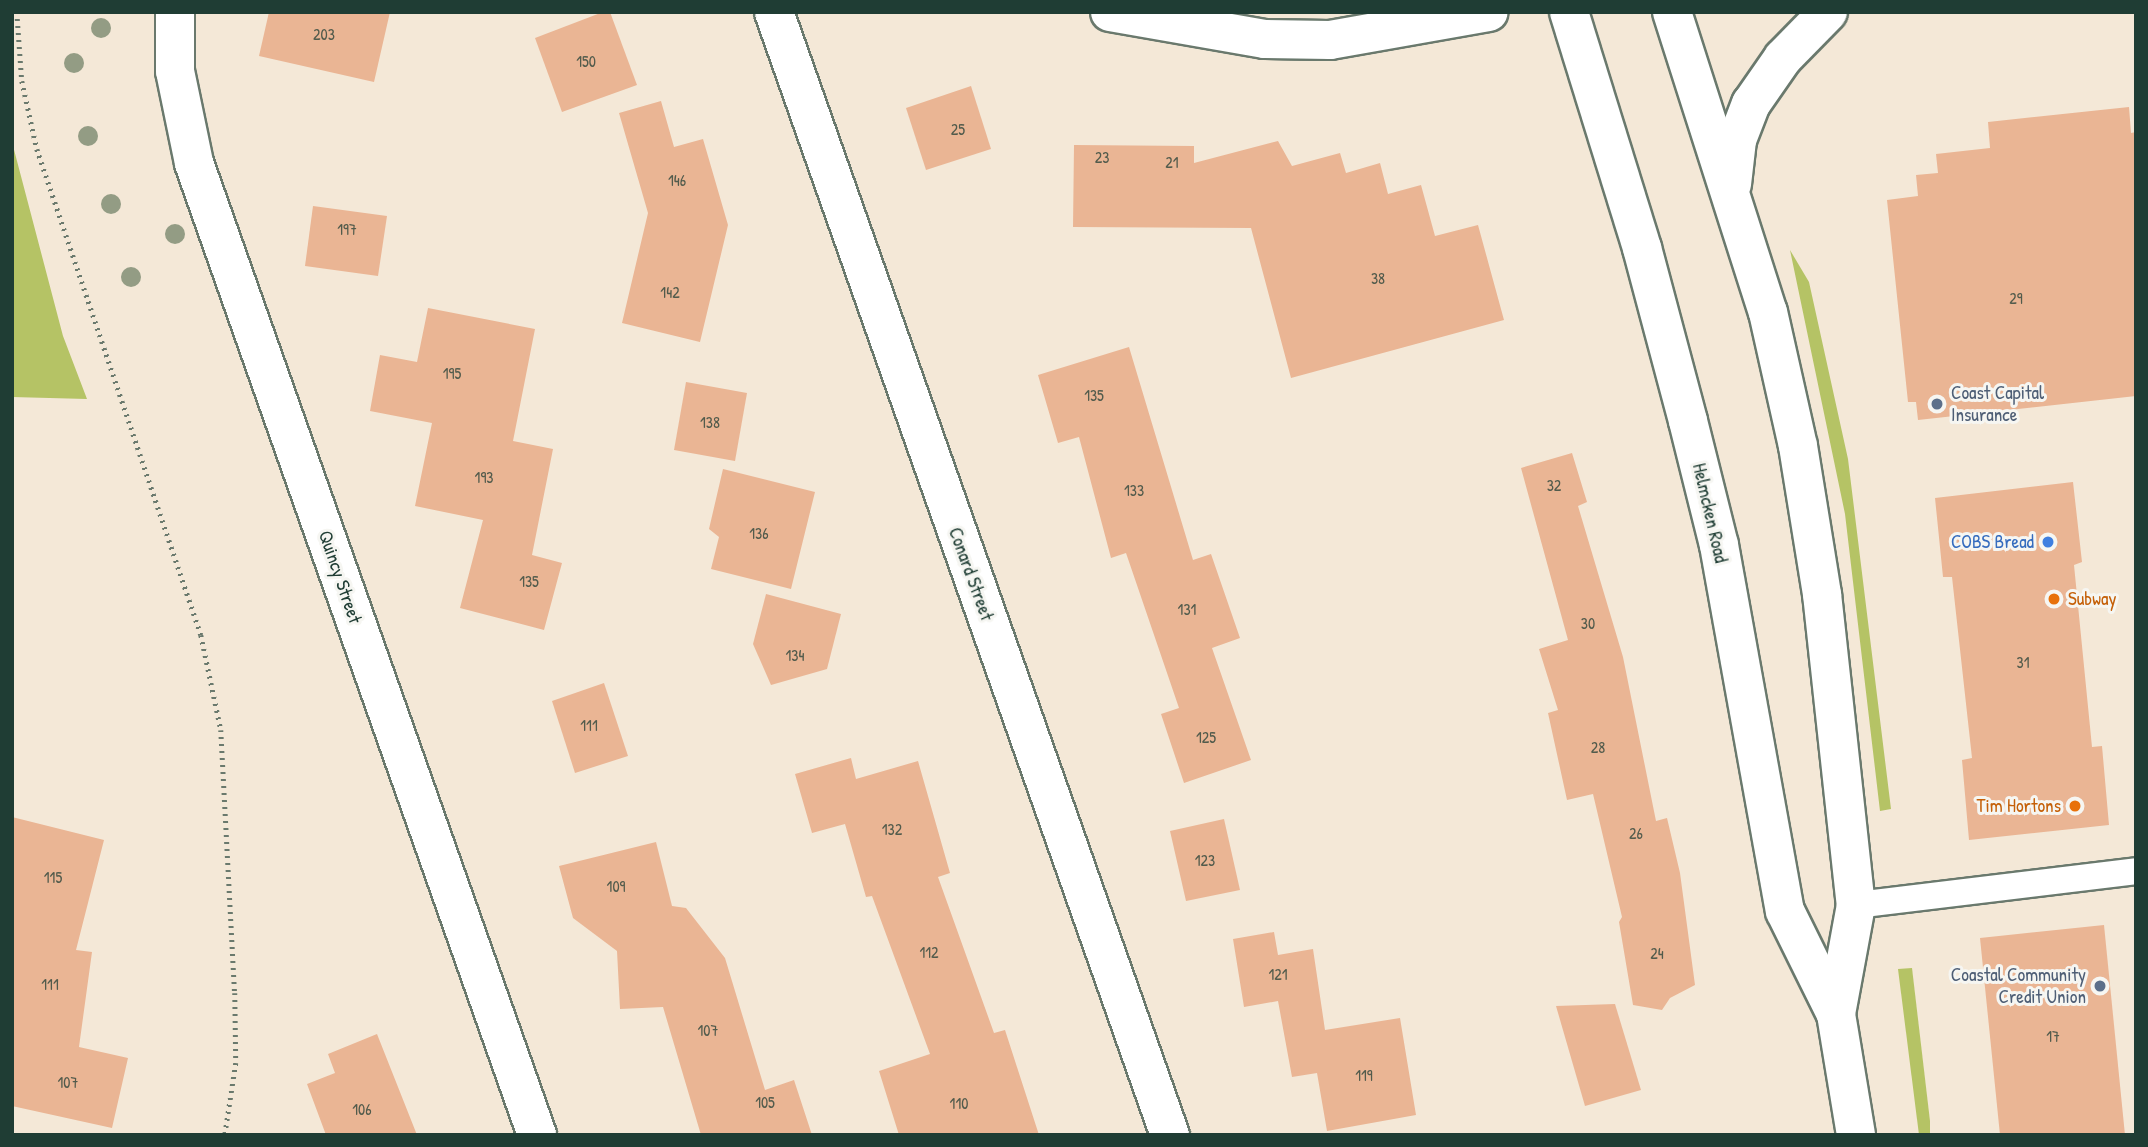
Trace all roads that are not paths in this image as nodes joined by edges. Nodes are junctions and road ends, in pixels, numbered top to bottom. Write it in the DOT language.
graph roads {
  1 [pos="175,12"];
  2 [pos="774,12"];
  3 [pos="1110,12"];
  4 [pos="1489,12"];
  5 [pos="1569,12"];
  6 [pos="1672,12"];
  7 [pos="1828,12"];
  8 [pos="1731,197"];
  9 [pos="2136,871"];
  10 [pos="1856,905"];
  11 [pos="1836,1014"];
  12 [pos="537,1135"];
  13 [pos="1170,1135"];
  14 [pos="1856,1135"];
  1 -- 12 [label="street, Quincy Street"];
  2 -- 13 [label="street, Conard Street"];
  3 -- 4 [label="street"];
  5 -- 11 [label="street, Helmcken Road"];
  6 -- 8 [label="street, Helmcken Road"];
  7 -- 8 [label="street"];
  8 -- 10 [label="street, Helmcken Road"];
  9 -- 10 [label="lane"];
  10 -- 11 [label="street, Helmcken Road"];
  11 -- 14 [label="street, Helmcken Road"];
}
